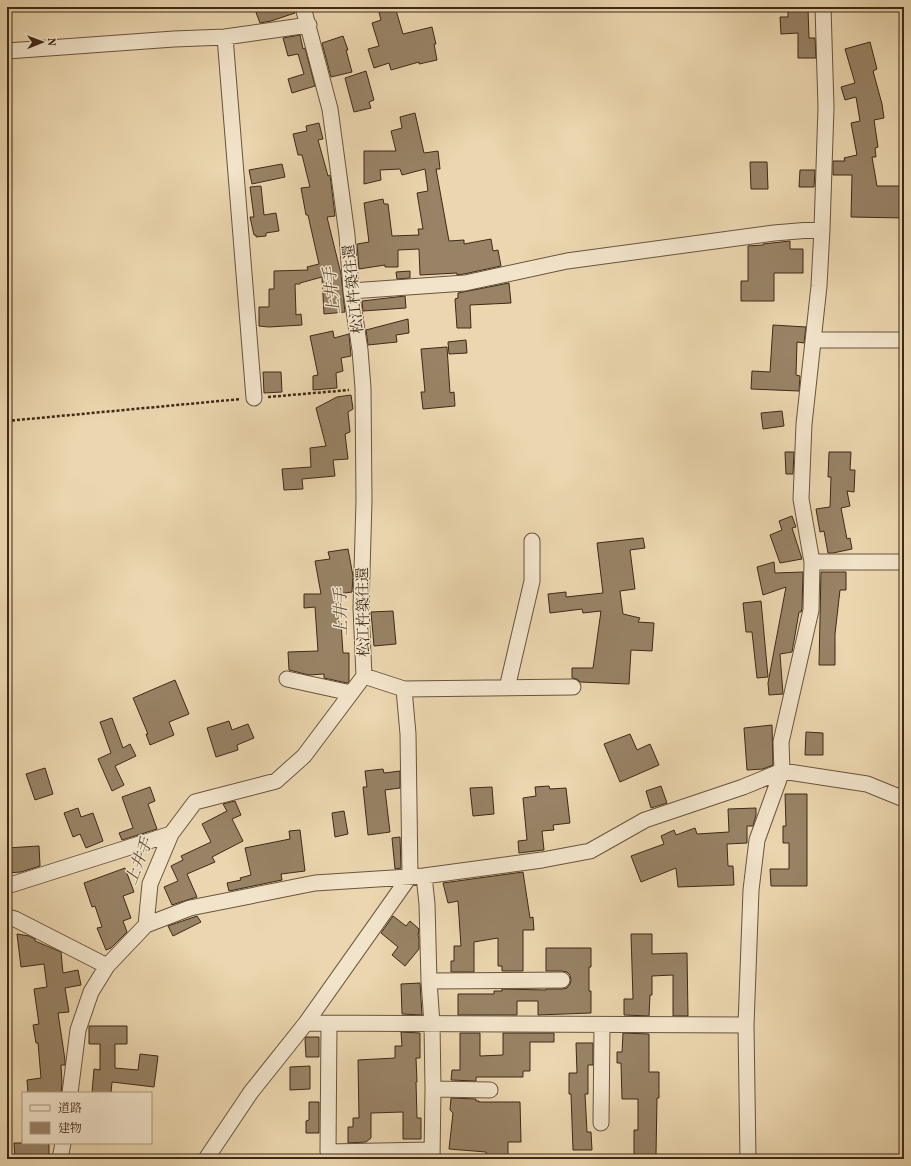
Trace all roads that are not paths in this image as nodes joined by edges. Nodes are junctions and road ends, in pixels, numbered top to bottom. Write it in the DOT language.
graph roads {
  1 [pos="303,7"];
  2 [pos="823,7"];
  3 [pos="309,25"];
  4 [pos="225,37"];
  5 [pos="7,51"];
  6 [pos="822,229"];
  7 [pos="351,290"];
  8 [pos="813,340"];
  9 [pos="904,340"];
  10 [pos="254,398"];
  11 [pos="532,540"];
  12 [pos="812,562"];
  13 [pos="904,562"];
  14 [pos="364,676"];
  15 [pos="287,680"];
  16 [pos="573,687"];
  17 [pos="507,688"];
  18 [pos="404,689"];
  19 [pos="351,693"];
  20 [pos="782,771"];
  21 [pos="904,798"];
  22 [pos="172,834"];
  23 [pos="417,876"];
  24 [pos="7,886"];
  25 [pos="7,917"];
  26 [pos="146,925"];
  27 [pos="107,966"];
  28 [pos="562,980"];
  29 [pos="429,981"];
  30 [pos="306,1023"];
  31 [pos="329,1024"];
  32 [pos="432,1024"];
  33 [pos="602,1024"];
  34 [pos="746,1025"];
  35 [pos="433,1089"];
  36 [pos="490,1090"];
  37 [pos="70,1092"];
  38 [pos="601,1122"];
  39 [pos="63,1144"];
  40 [pos="432,1154"];
  41 [pos="60,1159"];
  42 [pos="206,1159"];
  43 [pos="748,1159"];
  1 -- 3 [label="street, 松江杵築往還"];
  2 -- 6 [label="street"];
  3 -- 4 [label="street"];
  3 -- 7 [label="street, 松江杵築往還"];
  4 -- 5 [label="street"];
  4 -- 10 [label="street"];
  6 -- 7 [label="street"];
  6 -- 8 [label="street"];
  7 -- 14 [label="street, 松江杵築往還"];
  8 -- 9 [label="street"];
  8 -- 12 [label="street"];
  11 -- 17 [label="street"];
  12 -- 13 [label="street"];
  12 -- 20 [label="street"];
  14 -- 18 [label="street"];
  14 -- 19 [label="street, 松江杵築往還"];
  15 -- 19 [label="street"];
  16 -- 17 [label="street"];
  17 -- 18 [label="street"];
  18 -- 23 [label="street"];
  19 -- 22 [label="street, 松江杵築往還"];
  20 -- 21 [label="street"];
  20 -- 23 [label="street"];
  20 -- 34 [label="street"];
  22 -- 24 [label="street"];
  22 -- 26 [label="street, 松江杵築往還"];
  23 -- 26 [label="street"];
  23 -- 29 [label="street"];
  23 -- 30 [label="street"];
  25 -- 27 [label="street"];
  26 -- 27 [label="street"];
  27 -- 37 [label="street"];
  28 -- 29 [label="street"];
  29 -- 32 [label="street"];
  30 -- 31 [label="street"];
  30 -- 42 [label="street"];
  31 -- 32 [label="street"];
  31 -- 40 [label="street"];
  32 -- 33 [label="street"];
  32 -- 35 [label="street"];
  33 -- 34 [label="street"];
  33 -- 38 [label="street"];
  34 -- 43 [label="street"];
  35 -- 36 [label="street"];
  35 -- 40 [label="street"];
  39 -- 41 [label="street"];
}
